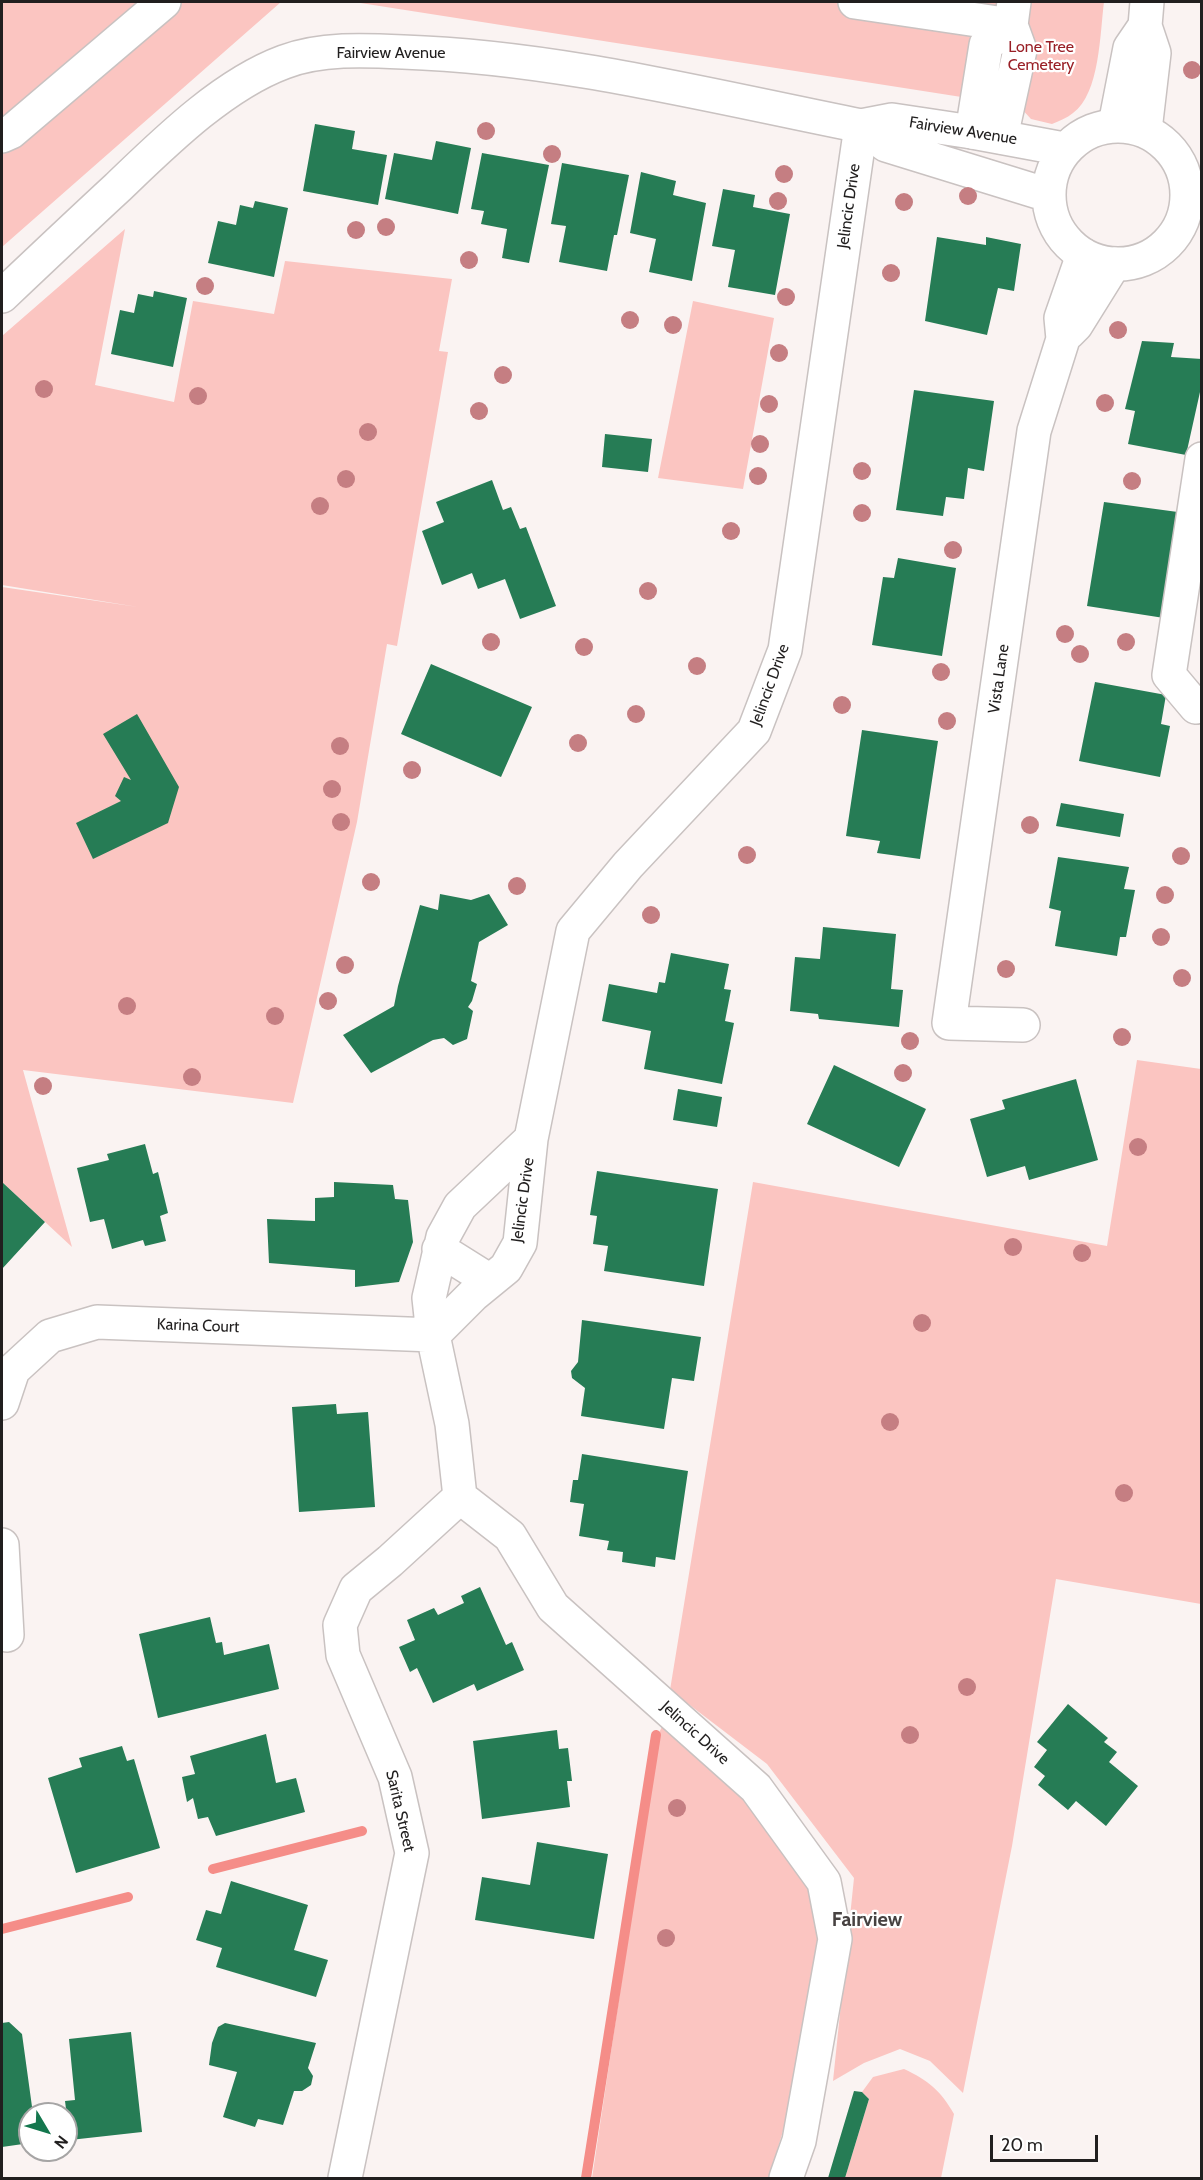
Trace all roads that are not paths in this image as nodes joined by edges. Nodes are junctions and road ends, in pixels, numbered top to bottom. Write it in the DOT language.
graph roads {
  1 [pos="164,2"];
  2 [pos="855,2"];
  3 [pos="1013,13"];
  4 [pos="1146,14"];
  5 [pos="861,126"];
  6 [pos="1130,127"];
  7 [pos="987,134"];
  8 [pos="2,136"];
  9 [pos="1064,149"];
  10 [pos="1193,177"];
  11 [pos="1048,195"];
  12 [pos="1193,215"];
  13 [pos="1083,255"];
  14 [pos="1114,264"];
  15 [pos="2,296"];
  16 [pos="1063,339"];
  17 [pos="1202,459"];
  18 [pos="1196,707"];
  19 [pos="1023,1025"];
  20 [pos="531,1139"];
  21 [pos="439,1249"];
  22 [pos="490,1281"];
  23 [pos="433,1335"];
  24 [pos="2,1403"];
  25 [pos="460,1497"];
  26 [pos="2,1545"];
  27 [pos="7,1635"];
  28 [pos="345,2178"];
  29 [pos="786,2178"];
  1 -- 8 [label="street"];
  2 -- 3 [label="street"];
  3 -- 7 [label="street"];
  4 -- 6 [label="street"];
  5 -- 7 [label="street, Fairview Avenue"];
  5 -- 11 [label="street, Fairview Avenue"];
  5 -- 15 [label="street, Fairview Avenue"];
  5 -- 20 [label="street, Jelincic Drive"];
  6 -- 9 [label="street"];
  6 -- 10 [label="street"];
  7 -- 9 [label="street, Fairview Avenue"];
  9 -- 11 [label="street"];
  10 -- 12 [label="street"];
  11 -- 13 [label="street"];
  12 -- 14 [label="street"];
  13 -- 14 [label="street"];
  13 -- 16 [label="street, Vista Lane"];
  14 -- 16 [label="street, Vista Lane"];
  16 -- 19 [label="street, Vista Lane"];
  17 -- 18 [label="street"];
  20 -- 21 [label="street, Jelincic Drive"];
  20 -- 22 [label="street, Jelincic Drive"];
  21 -- 22 [label="street"];
  21 -- 23 [label="street, Jelincic Drive"];
  22 -- 23 [label="street, Jelincic Drive"];
  23 -- 24 [label="street, Karina Court"];
  23 -- 25 [label="street, Jelincic Drive"];
  25 -- 28 [label="street, Sarita Street"];
  25 -- 29 [label="street, Jelincic Drive"];
  26 -- 27 [label="street"];
}
